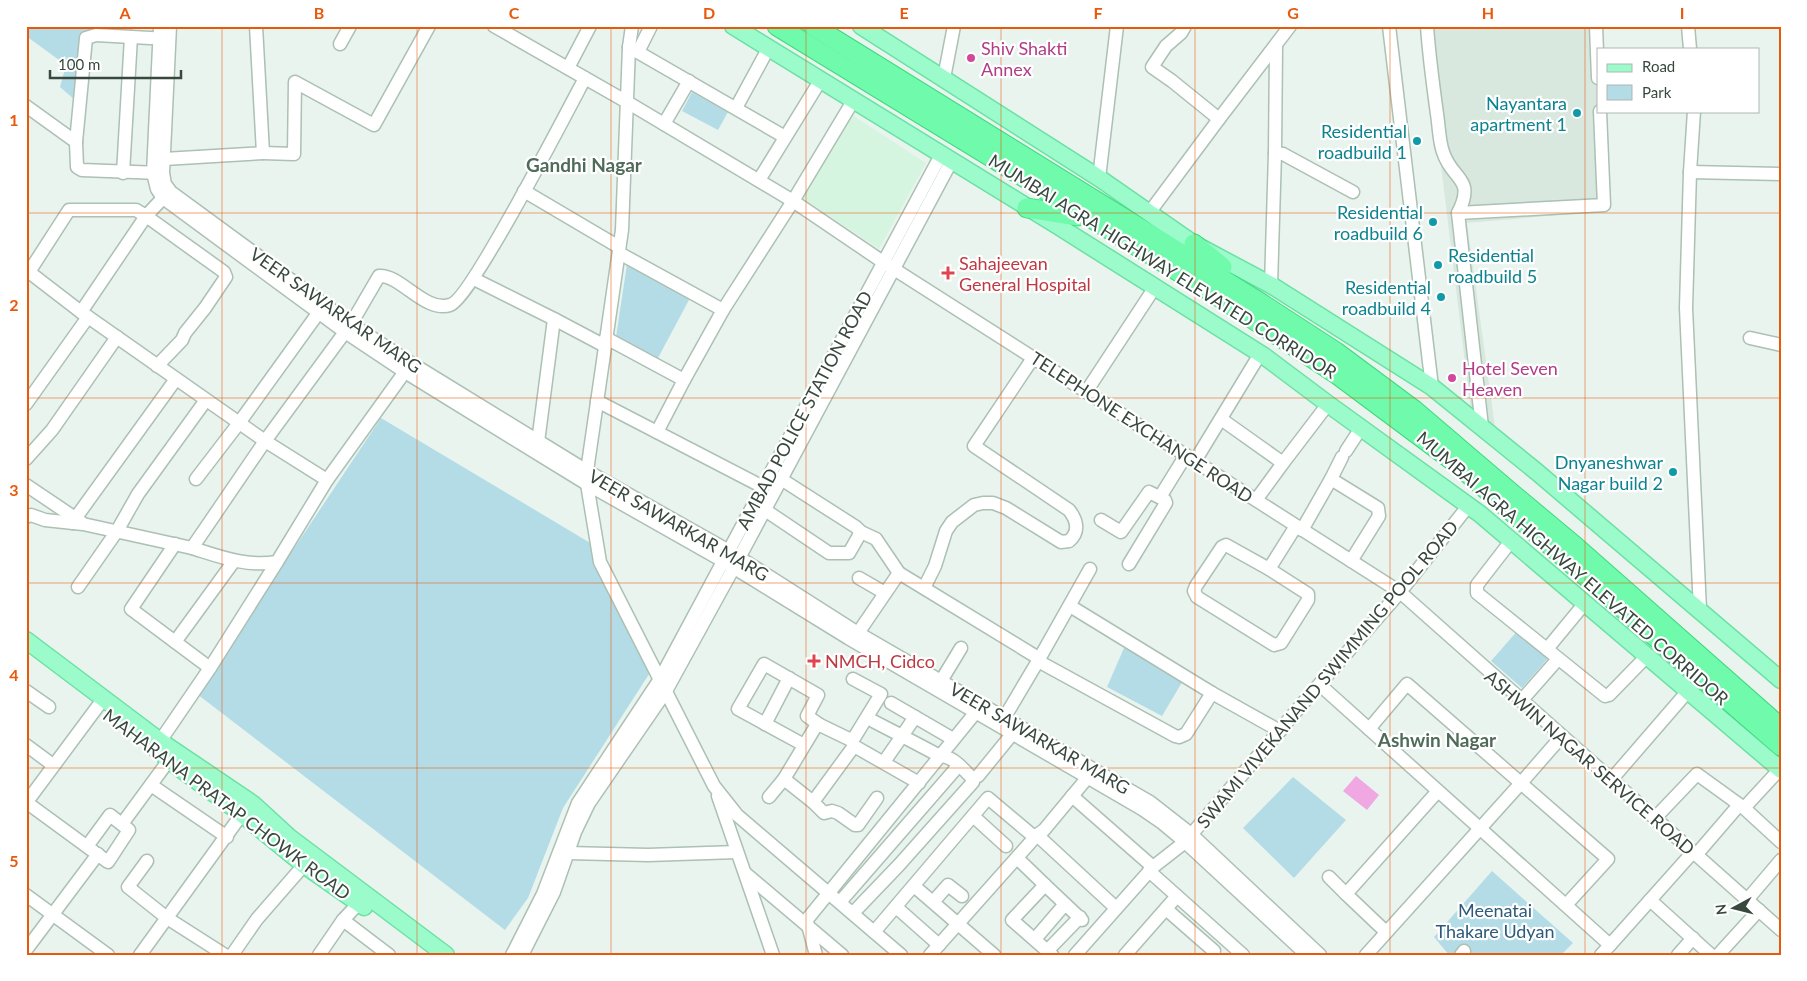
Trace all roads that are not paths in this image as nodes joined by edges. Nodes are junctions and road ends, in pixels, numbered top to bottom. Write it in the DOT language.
graph roads {
  1 [pos="256,26"];
  2 [pos="350,26"];
  3 [pos="429,26"];
  4 [pos="494,26"];
  5 [pos="590,26"];
  6 [pos="632,26"];
  7 [pos="651,26"];
  8 [pos="733,26"];
  9 [pos="777,26"];
  10 [pos="813,26"];
  11 [pos="861,26"];
  12 [pos="954,26"];
  13 [pos="1117,26"];
  14 [pos="1185,26"];
  15 [pos="1290,26"];
  16 [pos="1389,26"];
  17 [pos="1427,26"];
  18 [pos="1596,26"];
  19 [pos="1688,26"];
  20 [pos="165,32"];
  21 [pos="131,37"];
  22 [pos="340,44"];
  23 [pos="1276,47"];
  24 [pos="768,48"];
  25 [pos="1690,48"];
  26 [pos="633,49"];
  27 [pos="1597,52"];
  28 [pos="568,68"];
  29 [pos="585,78"];
  30 [pos="944,78"];
  31 [pos="689,81"];
  32 [pos="820,81"];
  33 [pos="853,101"];
  34 [pos="626,102"];
  35 [pos="26,106"];
  36 [pos="736,108"];
  37 [pos="1600,112"];
  38 [pos="1694,112"];
  39 [pos="1219,119"];
  40 [pos="664,124"];
  41 [pos="785,137"];
  42 [pos="76,142"];
  43 [pos="263,153"];
  44 [pos="1275,153"];
  45 [pos="164,159"];
  46 [pos="946,159"];
  47 [pos="1690,172"];
  48 [pos="123,173"];
  49 [pos="158,173"];
  50 [pos="1781,174"];
  51 [pos="1099,178"];
  52 [pos="759,180"];
  53 [pos="524,191"];
  54 [pos="1353,192"];
  55 [pos="167,195"];
  56 [pos="793,201"];
  57 [pos="1027,208"];
  58 [pos="1458,213"];
  59 [pos="1149,214"];
  60 [pos="146,216"];
  61 [pos="1089,218"];
  62 [pos="1194,244"];
  63 [pos="619,250"];
  64 [pos="31,258"];
  65 [pos="889,266"];
  66 [pos="474,278"];
  67 [pos="1270,285"];
  68 [pos="1155,287"];
  69 [pos="1259,302"];
  70 [pos="723,310"];
  71 [pos="319,312"];
  72 [pos="85,315"];
  73 [pos="554,319"];
  74 [pos="348,328"];
  75 [pos="117,338"];
  76 [pos="1750,338"];
  77 [pos="606,342"];
  78 [pos="1781,345"];
  79 [pos="1260,354"];
  80 [pos="1032,358"];
  81 [pos="157,366"];
  82 [pos="408,368"];
  83 [pos="176,379"];
  84 [pos="684,380"];
  85 [pos="1432,387"];
  86 [pos="1086,392"];
  87 [pos="206,400"];
  88 [pos="597,401"];
  89 [pos="26,404"];
  90 [pos="1328,404"];
  91 [pos="1221,419"];
  92 [pos="240,424"];
  93 [pos="1482,427"];
  94 [pos="1361,428"];
  95 [pos="656,432"];
  96 [pos="265,441"];
  97 [pos="538,442"];
  98 [pos="1191,458"];
  99 [pos="26,459"];
  100 [pos="1283,463"];
  101 [pos="587,478"];
  102 [pos="196,479"];
  103 [pos="781,479"];
  104 [pos="1331,479"];
  105 [pos="327,480"];
  106 [pos="26,485"];
  107 [pos="763,487"];
  108 [pos="1160,497"];
  109 [pos="1256,500"];
  110 [pos="1469,505"];
  111 [pos="765,510"];
  112 [pos="26,517"];
  113 [pos="1101,520"];
  114 [pos="77,522"];
  115 [pos="1299,528"];
  116 [pos="117,531"];
  117 [pos="861,532"];
  118 [pos="1512,540"];
  119 [pos="175,544"];
  120 [pos="192,548"];
  121 [pos="731,560"];
  122 [pos="234,561"];
  123 [pos="1351,561"];
  124 [pos="277,562"];
  125 [pos="1128,564"];
  126 [pos="1269,568"];
  127 [pos="1090,569"];
  128 [pos="899,573"];
  129 [pos="859,578"];
  130 [pos="78,587"];
  131 [pos="924,588"];
  132 [pos="1400,592"];
  133 [pos="885,594"];
  134 [pos="1585,603"];
  135 [pos="1070,606"];
  136 [pos="1700,610"];
  137 [pos="822,616"];
  138 [pos="858,633"];
  139 [pos="26,640"];
  140 [pos="175,642"];
  141 [pos="962,648"];
  142 [pos="1547,649"];
  143 [pos="26,654"];
  144 [pos="1647,656"];
  145 [pos="1558,659"];
  146 [pos="1039,660"];
  147 [pos="210,668"];
  148 [pos="790,678"];
  149 [pos="660,679"];
  150 [pos="853,679"];
  151 [pos="1781,680"];
  152 [pos="941,681"];
  153 [pos="1320,684"];
  154 [pos="666,691"];
  155 [pos="1688,691"];
  156 [pos="26,692"];
  157 [pos="1212,693"];
  158 [pos="1521,701"];
  159 [pos="101,702"];
  160 [pos="891,703"];
  161 [pos="49,707"];
  162 [pos="976,712"];
  163 [pos="915,717"];
  164 [pos="873,721"];
  165 [pos="1002,722"];
  166 [pos="765,724"];
  167 [pos="820,725"];
  168 [pos="1781,728"];
  169 [pos="1370,729"];
  170 [pos="1280,731"];
  171 [pos="1013,733"];
  172 [pos="902,736"];
  173 [pos="1562,736"];
  174 [pos="953,739"];
  175 [pos="26,745"];
  176 [pos="804,745"];
  177 [pos="157,746"];
  178 [pos="1781,746"];
  179 [pos="940,756"];
  180 [pos="169,760"];
  181 [pos="884,762"];
  182 [pos="959,765"];
  183 [pos="54,766"];
  184 [pos="1780,770"];
  185 [pos="978,776"];
  186 [pos="1088,777"];
  187 [pos="784,780"];
  188 [pos="1611,780"];
  189 [pos="919,782"];
  190 [pos="1521,783"];
  191 [pos="151,785"];
  192 [pos="714,786"];
  193 [pos="1438,791"];
  194 [pos="769,796"];
  195 [pos="1072,796"];
  196 [pos="877,798"];
  197 [pos="26,802"];
  198 [pos="813,802"];
  199 [pos="1741,807"];
  200 [pos="246,808"];
  201 [pos="973,816"];
  202 [pos="1655,818"];
  203 [pos="122,824"];
  204 [pos="1480,828"];
  205 [pos="1037,835"];
  206 [pos="227,836"];
  207 [pos="1188,838"];
  208 [pos="1781,842"];
  209 [pos="88,846"];
  210 [pos="1006,846"];
  211 [pos="737,852"];
  212 [pos="568,853"];
  213 [pos="98,854"];
  214 [pos="1694,854"];
  215 [pos="1017,858"];
  216 [pos="1781,860"];
  217 [pos="147,861"];
  218 [pos="304,864"];
  219 [pos="1151,869"];
  220 [pos="745,873"];
  221 [pos="1328,877"];
  222 [pos="1045,885"];
  223 [pos="914,886"];
  224 [pos="828,892"];
  225 [pos="1346,894"];
  226 [pos="26,895"];
  227 [pos="962,896"];
  228 [pos="1177,896"];
  229 [pos="1650,900"];
  230 [pos="1747,900"];
  231 [pos="840,902"];
  232 [pos="932,902"];
  233 [pos="358,903"];
  234 [pos="1065,904"];
  235 [pos="1566,906"];
  236 [pos="896,907"];
  237 [pos="1116,908"];
  238 [pos="1166,908"];
  239 [pos="1758,910"];
  240 [pos="53,914"];
  241 [pos="853,914"];
  242 [pos="167,918"];
  243 [pos="343,920"];
  244 [pos="806,923"];
  245 [pos="958,924"];
  246 [pos="1781,930"];
  247 [pos="874,932"];
  248 [pos="1386,932"];
  249 [pos="1693,938"];
  250 [pos="1035,939"];
  251 [pos="1225,939"];
  252 [pos="26,950"];
  253 [pos="935,950"];
  254 [pos="1605,950"];
  255 [pos="428,952"];
  256 [pos="1050,953"];
  257 [pos="1081,953"];
  258 [pos="1212,953"];
  259 [pos="108,955"];
  260 [pos="140,955"];
  261 [pos="225,955"];
  262 [pos="232,955"];
  263 [pos="319,955"];
  264 [pos="389,955"];
  265 [pos="446,955"];
  266 [pos="512,955"];
  267 [pos="522,955"];
  268 [pos="773,955"];
  269 [pos="816,955"];
  270 [pos="842,955"];
  271 [pos="901,955"];
  272 [pos="994,955"];
  273 [pos="1125,955"];
  274 [pos="1243,955"];
  275 [pos="1307,955"];
  276 [pos="1320,955"];
  277 [pos="1366,955"];
  278 [pos="1678,955"];
  279 [pos="1711,955"];
  280 [pos="1718,955"];
  1 -- 43 [label="street"];
  2 -- 22 [label="street"];
  3 -- 43 [label="street"];
  4 -- 28 [label="street, TELEPHONE EXCHANGE ROAD"];
  5 -- 28 [label="street"];
  6 -- 26 [label="street"];
  7 -- 26 [label="street"];
  8 -- 24 [label="main road"];
  9 -- 61 [label="highway, MUMBAI AGRA HIGHWAY ELEVATED CORRIDOR"];
  10 -- 69 [label="highway, MUMBAI AGRA HIGHWAY ELEVATED CORRIDOR"];
  11 -- 30 [label="main road"];
  12 -- 30 [label="street"];
  13 -- 51 [label="street"];
  14 -- 39 [label="street"];
  15 -- 23 [label="street"];
  16 -- 85 [label="street"];
  17 -- 58 [label="street"];
  18 -- 27 [label="street"];
  19 -- 25 [label="street"];
  20 -- 21 [label="street"];
  20 -- 45 [label="street"];
  20 -- 49 [label="street"];
  21 -- 42 [label="street"];
  21 -- 48 [label="street"];
  23 -- 39 [label="street"];
  23 -- 44 [label="street"];
  24 -- 32 [label="main road"];
  24 -- 36 [label="street"];
  26 -- 31 [label="street"];
  26 -- 34 [label="street"];
  28 -- 29 [label="street, TELEPHONE EXCHANGE ROAD"];
  29 -- 34 [label="street, TELEPHONE EXCHANGE ROAD"];
  29 -- 53 [label="street"];
  30 -- 51 [label="main road"];
  31 -- 36 [label="street"];
  31 -- 40 [label="street"];
  32 -- 33 [label="main road"];
  32 -- 41 [label="street"];
  33 -- 46 [label="main road"];
  33 -- 56 [label="street"];
  34 -- 40 [label="street, TELEPHONE EXCHANGE ROAD"];
  34 -- 63 [label="street"];
  35 -- 42 [label="street"];
  36 -- 41 [label="street"];
  37 -- 58 [label="street"];
  38 -- 47 [label="street"];
  39 -- 59 [label="street"];
  40 -- 52 [label="street, TELEPHONE EXCHANGE ROAD"];
  41 -- 52 [label="street"];
  42 -- 48 [label="street"];
  43 -- 45 [label="street"];
  44 -- 54 [label="street"];
  44 -- 67 [label="street"];
  45 -- 49 [label="street"];
  46 -- 57 [label="main road"];
  46 -- 65 [label="street, AMBAD POLICE STATION ROAD"];
  47 -- 50 [label="street"];
  47 -- 136 [label="street"];
  48 -- 49 [label="street"];
  49 -- 55 [label="street"];
  51 -- 59 [label="main road"];
  52 -- 56 [label="street, TELEPHONE EXCHANGE ROAD"];
  53 -- 63 [label="street"];
  53 -- 66 [label="street"];
  55 -- 60 [label="street"];
  55 -- 71 [label="street, VEER SAWARKAR MARG"];
  55 -- 74 [label="street, VEER SAWARKAR MARG"];
  56 -- 65 [label="street, TELEPHONE EXCHANGE ROAD"];
  56 -- 70 [label="street"];
  57 -- 61 [label="highway"];
  57 -- 68 [label="main road"];
  58 -- 93 [label="street"];
  59 -- 62 [label="main road"];
  60 -- 64 [label="street"];
  60 -- 72 [label="street"];
  60 -- 81 [label="street"];
  61 -- 178 [label="highway, MUMBAI AGRA HIGHWAY ELEVATED CORRIDOR"];
  62 -- 67 [label="main road"];
  62 -- 69 [label="highway"];
  63 -- 70 [label="street"];
  63 -- 77 [label="street"];
  64 -- 72 [label="street"];
  65 -- 80 [label="street, TELEPHONE EXCHANGE ROAD"];
  65 -- 103 [label="street, AMBAD POLICE STATION ROAD"];
  65 -- 107 [label="street, AMBAD POLICE STATION ROAD"];
  66 -- 73 [label="street"];
  66 -- 74 [label="street"];
  67 -- 85 [label="main road"];
  68 -- 79 [label="main road"];
  68 -- 86 [label="street"];
  69 -- 168 [label="highway, MUMBAI AGRA HIGHWAY ELEVATED CORRIDOR"];
  70 -- 84 [label="street"];
  71 -- 74 [label="street, VEER SAWARKAR MARG"];
  71 -- 92 [label="street"];
  72 -- 75 [label="street"];
  72 -- 89 [label="street"];
  73 -- 77 [label="street"];
  73 -- 97 [label="street"];
  74 -- 82 [label="street, VEER SAWARKAR MARG"];
  74 -- 96 [label="street"];
  75 -- 81 [label="street"];
  75 -- 99 [label="street"];
  76 -- 78 [label="street"];
  77 -- 84 [label="street"];
  77 -- 88 [label="street"];
  79 -- 90 [label="main road"];
  79 -- 91 [label="street"];
  80 -- 86 [label="street, TELEPHONE EXCHANGE ROAD"];
  80 -- 131 [label="street"];
  81 -- 83 [label="street"];
  82 -- 97 [label="street, VEER SAWARKAR MARG"];
  82 -- 101 [label="street, VEER SAWARKAR MARG"];
  82 -- 105 [label="street"];
  83 -- 87 [label="street"];
  83 -- 114 [label="street"];
  84 -- 95 [label="street"];
  85 -- 93 [label="main road"];
  86 -- 98 [label="street, TELEPHONE EXCHANGE ROAD"];
  87 -- 92 [label="street"];
  87 -- 116 [label="street"];
  88 -- 95 [label="street"];
  88 -- 101 [label="street"];
  90 -- 94 [label="main road"];
  90 -- 100 [label="street"];
  91 -- 98 [label="street"];
  91 -- 100 [label="street"];
  92 -- 96 [label="street"];
  92 -- 102 [label="street"];
  93 -- 136 [label="main road"];
  94 -- 104 [label="street"];
  94 -- 110 [label="main road"];
  95 -- 107 [label="street"];
  96 -- 105 [label="street"];
  96 -- 120 [label="street"];
  97 -- 101 [label="street, VEER SAWARKAR MARG"];
  98 -- 108 [label="street"];
  98 -- 109 [label="street, TELEPHONE EXCHANGE ROAD"];
  100 -- 109 [label="street"];
  101 -- 121 [label="street, VEER SAWARKAR MARG"];
  101 -- 149 [label="street"];
  103 -- 111 [label="street, AMBAD POLICE STATION ROAD"];
  103 -- 117 [label="street"];
  104 -- 115 [label="street"];
  104 -- 123 [label="street"];
  105 -- 124 [label="street"];
  106 -- 114 [label="street"];
  107 -- 121 [label="street, AMBAD POLICE STATION ROAD"];
  108 -- 113 [label="street"];
  108 -- 125 [label="street"];
  109 -- 115 [label="street, TELEPHONE EXCHANGE ROAD"];
  110 -- 118 [label="main road"];
  110 -- 132 [label="street, SWAMI VIVEKANAND SWIMMING POOL ROAD"];
  111 -- 117 [label="street"];
  111 -- 121 [label="street, AMBAD POLICE STATION ROAD"];
  112 -- 114 [label="street"];
  114 -- 116 [label="street"];
  115 -- 123 [label="street, TELEPHONE EXCHANGE ROAD"];
  115 -- 126 [label="street"];
  116 -- 119 [label="street"];
  116 -- 130 [label="street"];
  117 -- 128 [label="street"];
  118 -- 134 [label="main road"];
  118 -- 142 [label="street"];
  119 -- 120 [label="street"];
  119 -- 140 [label="street"];
  120 -- 122 [label="street"];
  121 -- 137 [label="street, VEER SAWARKAR MARG"];
  121 -- 149 [label="street, AMBAD POLICE STATION ROAD"];
  121 -- 154 [label="street, AMBAD POLICE STATION ROAD"];
  122 -- 124 [label="street"];
  122 -- 140 [label="street"];
  123 -- 132 [label="street, TELEPHONE EXCHANGE ROAD"];
  124 -- 147 [label="street"];
  126 -- 126 [label="street"];
  127 -- 135 [label="street"];
  128 -- 131 [label="street"];
  128 -- 133 [label="street"];
  129 -- 133 [label="street"];
  131 -- 146 [label="street"];
  132 -- 153 [label="street, SWAMI VIVEKANAND SWIMMING POOL ROAD"];
  132 -- 158 [label="street, ASHWIN NAGAR SERVICE ROAD"];
  133 -- 138 [label="street"];
  134 -- 142 [label="street"];
  134 -- 144 [label="main road"];
  135 -- 146 [label="street"];
  135 -- 157 [label="street"];
  136 -- 151 [label="main road"];
  137 -- 138 [label="street, VEER SAWARKAR MARG"];
  137 -- 162 [label="street, VEER SAWARKAR MARG"];
  138 -- 152 [label="street, VEER SAWARKAR MARG"];
  139 -- 159 [label="main road, MAHARANA PRATAP CHOWK ROAD"];
  140 -- 147 [label="street"];
  141 -- 152 [label="street"];
  142 -- 145 [label="street"];
  143 -- 159 [label="main road, MAHARANA PRATAP CHOWK ROAD"];
  144 -- 145 [label="street"];
  144 -- 155 [label="main road"];
  145 -- 158 [label="street"];
  146 -- 157 [label="street"];
  146 -- 165 [label="street"];
  147 -- 177 [label="street"];
  148 -- 166 [label="street"];
  148 -- 166 [label="street"];
  148 -- 167 [label="street"];
  149 -- 154 [label="street"];
  149 -- 266 [label="street, AMBAD POLICE STATION ROAD"];
  150 -- 167 [label="street"];
  152 -- 165 [label="street, VEER SAWARKAR MARG"];
  153 -- 169 [label="street"];
  153 -- 170 [label="street, SWAMI VIVEKANAND SWIMMING POOL ROAD"];
  154 -- 192 [label="street"];
  154 -- 212 [label="street, AMBAD POLICE STATION ROAD"];
  155 -- 184 [label="main road"];
  155 -- 188 [label="street"];
  156 -- 161 [label="street"];
  157 -- 170 [label="street"];
  158 -- 173 [label="street, ASHWIN NAGAR SERVICE ROAD"];
  159 -- 177 [label="main road, MAHARANA PRATAP CHOWK ROAD"];
  159 -- 183 [label="street"];
  160 -- 163 [label="street"];
  162 -- 165 [label="street, VEER SAWARKAR MARG"];
  162 -- 174 [label="street"];
  163 -- 172 [label="street"];
  163 -- 174 [label="street"];
  164 -- 172 [label="street"];
  165 -- 171 [label="street, VEER SAWARKAR MARG"];
  165 -- 207 [label="street, VEER SAWARKAR MARG"];
  166 -- 176 [label="street"];
  167 -- 176 [label="street"];
  169 -- 190 [label="street"];
  169 -- 193 [label="street"];
  170 -- 207 [label="street, SWAMI VIVEKANAND SWIMMING POOL ROAD"];
  171 -- 185 [label="street"];
  171 -- 186 [label="street, VEER SAWARKAR MARG"];
  172 -- 179 [label="street"];
  172 -- 181 [label="street"];
  173 -- 188 [label="street, ASHWIN NAGAR SERVICE ROAD"];
  173 -- 190 [label="street"];
  174 -- 179 [label="street"];
  175 -- 183 [label="street"];
  176 -- 187 [label="street"];
  177 -- 180 [label="main road, MAHARANA PRATAP CHOWK ROAD"];
  177 -- 200 [label="main road, MAHARANA PRATAP CHOWK ROAD"];
  179 -- 182 [label="street"];
  179 -- 189 [label="street"];
  180 -- 191 [label="street"];
  180 -- 200 [label="main road, MAHARANA PRATAP CHOWK ROAD"];
  181 -- 189 [label="street"];
  181 -- 198 [label="street"];
  182 -- 231 [label="street"];
  182 -- 241 [label="street"];
  183 -- 197 [label="street"];
  184 -- 199 [label="street"];
  186 -- 195 [label="street"];
  186 -- 207 [label="street, VEER SAWARKAR MARG"];
  187 -- 194 [label="street"];
  187 -- 198 [label="street"];
  188 -- 202 [label="street, ASHWIN NAGAR SERVICE ROAD"];
  189 -- 224 [label="street"];
  190 -- 204 [label="street"];
  190 -- 235 [label="street"];
  191 -- 203 [label="street"];
  191 -- 206 [label="street"];
  192 -- 211 [label="street"];
  192 -- 224 [label="street"];
  193 -- 204 [label="street"];
  193 -- 225 [label="street"];
  195 -- 205 [label="street"];
  195 -- 219 [label="street"];
  196 -- 198 [label="street"];
  197 -- 209 [label="street"];
  199 -- 202 [label="street"];
  199 -- 208 [label="street"];
  199 -- 214 [label="street"];
  200 -- 206 [label="street"];
  200 -- 218 [label="main road, MAHARANA PRATAP CHOWK ROAD"];
  200 -- 255 [label="main road, MAHARANA PRATAP CHOWK ROAD"];
  201 -- 205 [label="street"];
  201 -- 210 [label="street"];
  201 -- 223 [label="street"];
  202 -- 214 [label="street, ASHWIN NAGAR SERVICE ROAD"];
  203 -- 209 [label="street"];
  203 -- 213 [label="street"];
  204 -- 235 [label="street"];
  204 -- 248 [label="street"];
  205 -- 215 [label="street"];
  205 -- 237 [label="street"];
  206 -- 242 [label="street"];
  207 -- 219 [label="street, SWAMI VIVEKANAND SWIMMING POOL ROAD"];
  207 -- 275 [label="street, VEER SAWARKAR MARG"];
  207 -- 276 [label="street, VEER SAWARKAR MARG"];
  209 -- 213 [label="street"];
  211 -- 212 [label="street"];
  211 -- 220 [label="street"];
  212 -- 267 [label="street, AMBAD POLICE STATION ROAD"];
  213 -- 240 [label="street"];
  214 -- 229 [label="street"];
  214 -- 230 [label="street, ASHWIN NAGAR SERVICE ROAD"];
  215 -- 222 [label="street"];
  215 -- 245 [label="street"];
  216 -- 230 [label="street"];
  217 -- 242 [label="street"];
  218 -- 233 [label="main road, MAHARANA PRATAP CHOWK ROAD"];
  218 -- 262 [label="street"];
  219 -- 228 [label="street"];
  219 -- 237 [label="street, SWAMI VIVEKANAND SWIMMING POOL ROAD"];
  220 -- 244 [label="street"];
  220 -- 268 [label="street"];
  221 -- 225 [label="street"];
  222 -- 234 [label="street"];
  222 -- 250 [label="street"];
  223 -- 232 [label="street"];
  223 -- 236 [label="street"];
  224 -- 231 [label="street"];
  224 -- 244 [label="street"];
  225 -- 248 [label="street"];
  226 -- 240 [label="street"];
  227 -- 232 [label="street"];
  228 -- 238 [label="street"];
  228 -- 251 [label="street"];
  229 -- 249 [label="street"];
  229 -- 254 [label="street"];
  230 -- 239 [label="street, ASHWIN NAGAR SERVICE ROAD"];
  231 -- 241 [label="street"];
  232 -- 245 [label="street"];
  233 -- 243 [label="street"];
  233 -- 255 [label="main road, MAHARANA PRATAP CHOWK ROAD"];
  234 -- 250 [label="street"];
  234 -- 256 [label="street"];
  235 -- 254 [label="street"];
  236 -- 247 [label="street"];
  236 -- 253 [label="street"];
  237 -- 257 [label="street, SWAMI VIVEKANAND SWIMMING POOL ROAD"];
  238 -- 258 [label="street"];
  238 -- 273 [label="street"];
  239 -- 246 [label="street, ASHWIN NAGAR SERVICE ROAD"];
  239 -- 280 [label="street"];
  240 -- 252 [label="street"];
  240 -- 259 [label="street"];
  241 -- 247 [label="street"];
  242 -- 260 [label="street"];
  242 -- 261 [label="street"];
  243 -- 263 [label="street"];
  243 -- 264 [label="street"];
  244 -- 269 [label="street"];
  244 -- 270 [label="street"];
  245 -- 253 [label="street"];
  245 -- 272 [label="street"];
  247 -- 271 [label="street"];
  248 -- 277 [label="street"];
  249 -- 278 [label="street"];
  249 -- 279 [label="street"];
  250 -- 256 [label="street"];
  251 -- 258 [label="street"];
  251 -- 274 [label="street"];
  255 -- 265 [label="main road, MAHARANA PRATAP CHOWK ROAD"];
}
